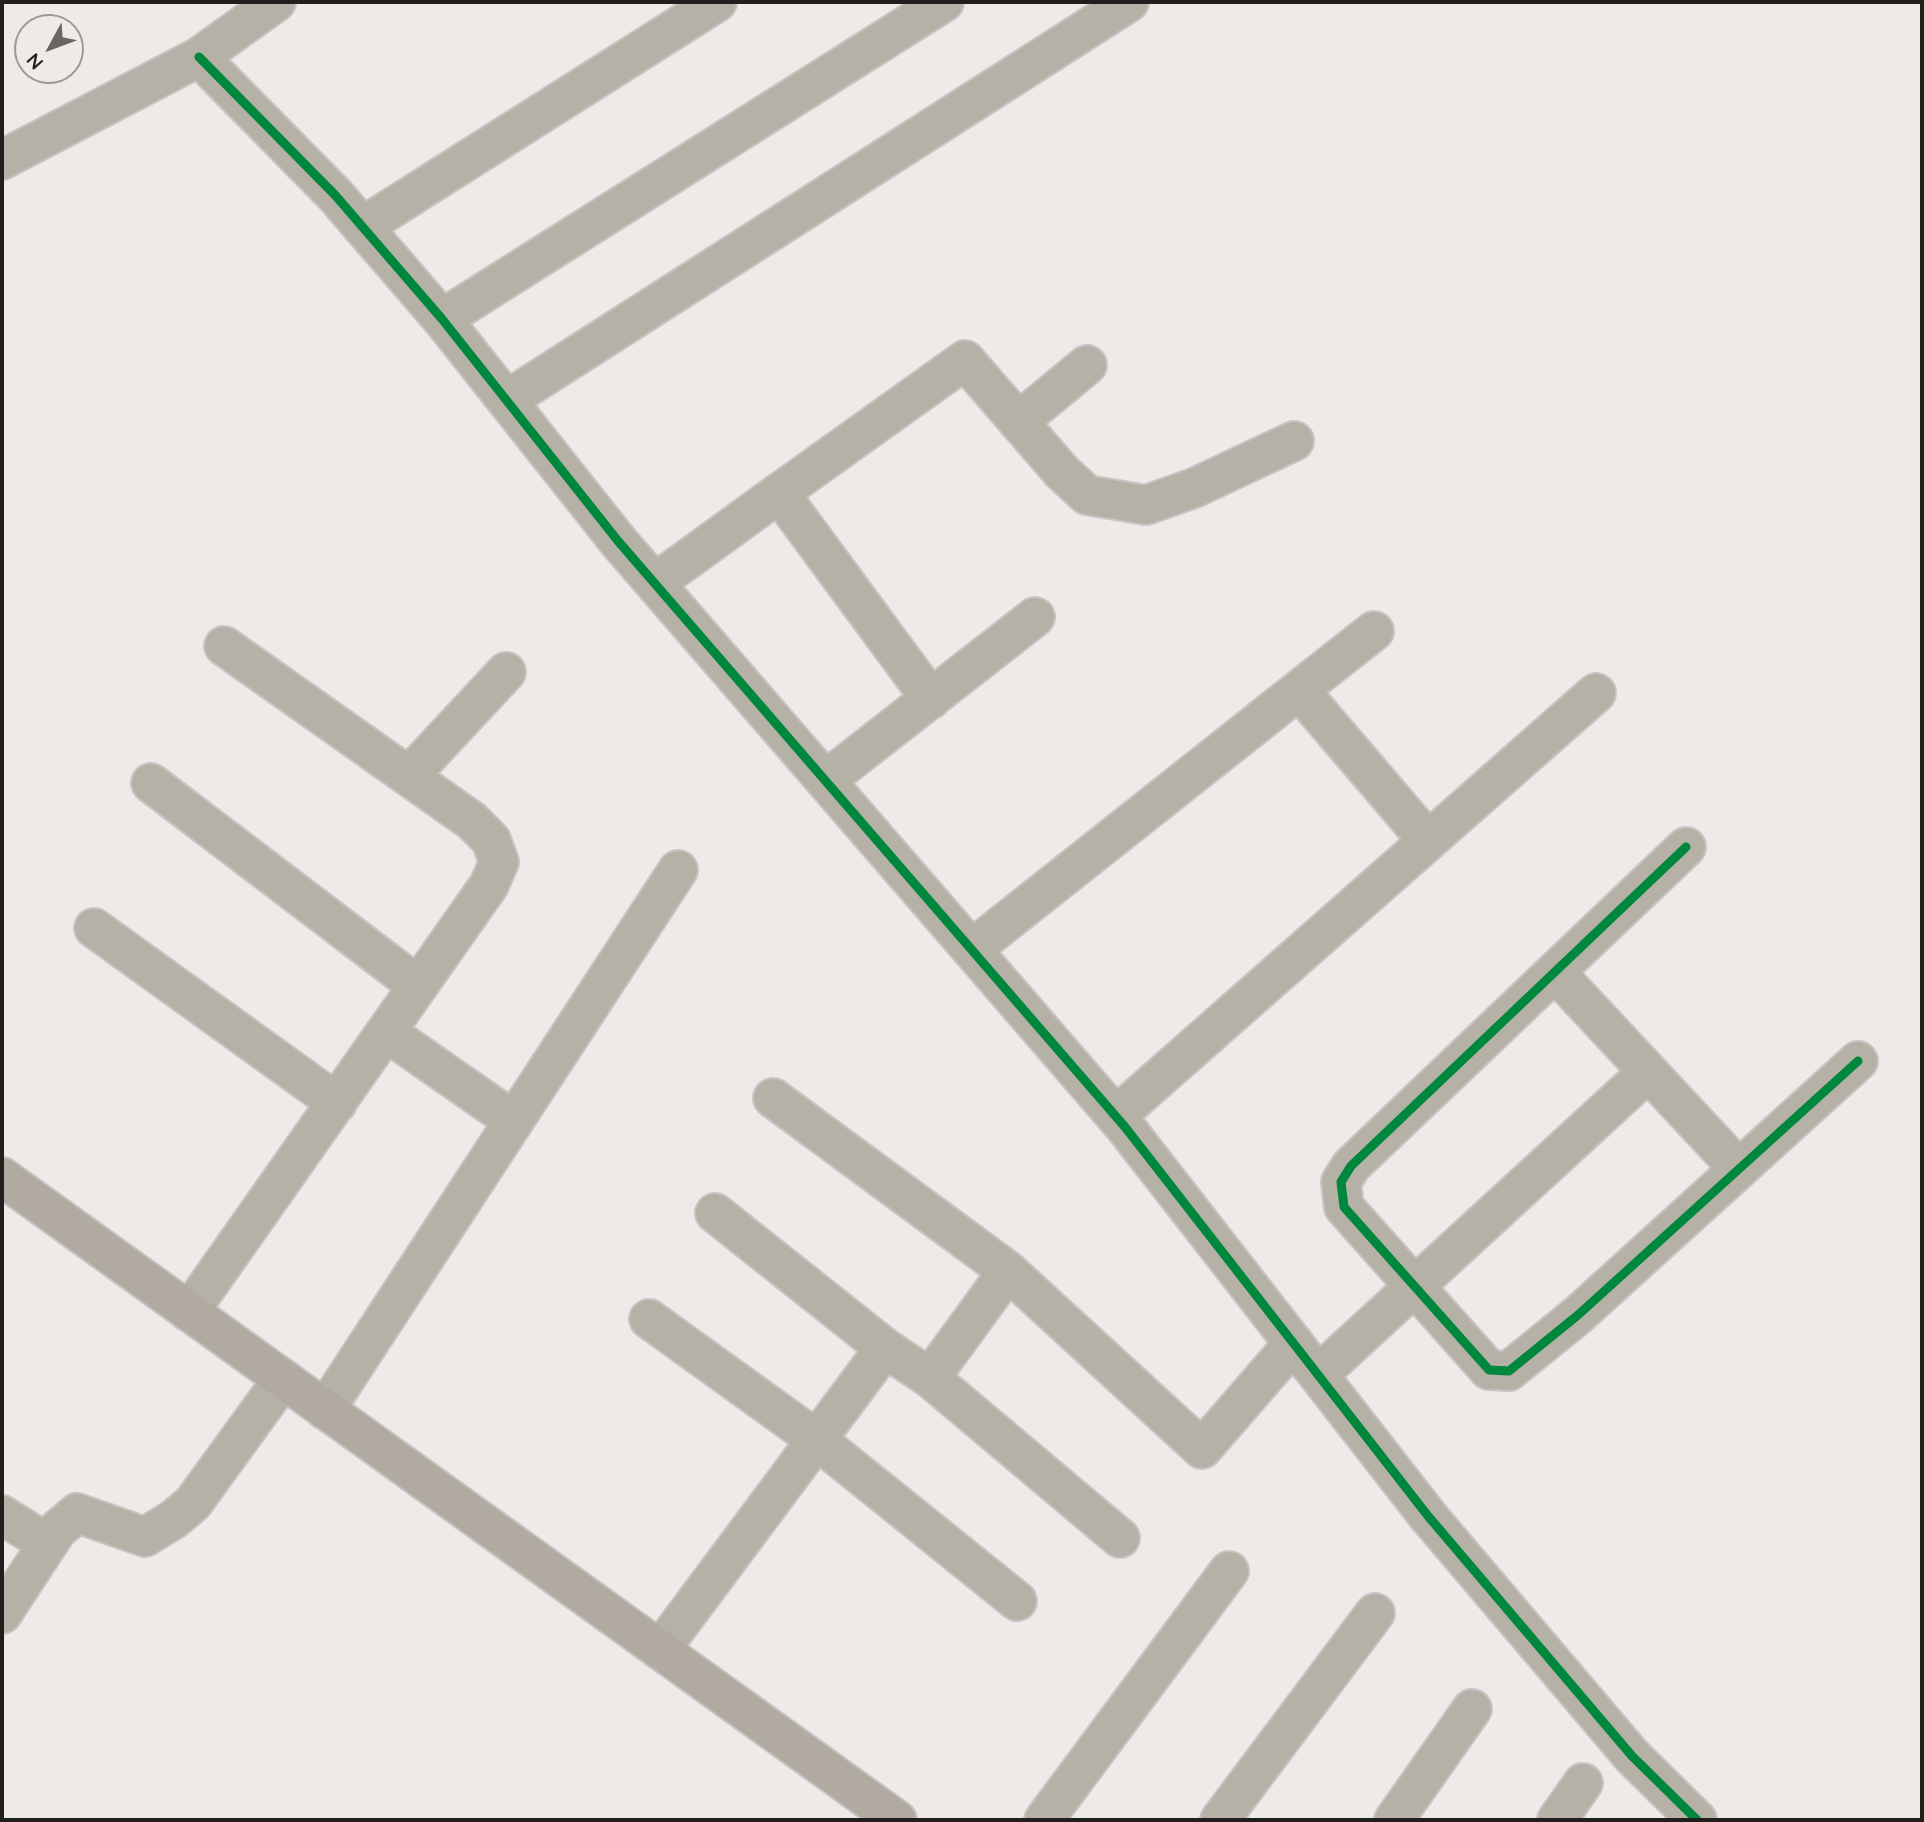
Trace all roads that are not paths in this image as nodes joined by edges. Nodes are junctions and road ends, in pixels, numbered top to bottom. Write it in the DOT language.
graph roads {
  1 [pos="276,2"];
  2 [pos="717,2"];
  3 [pos="944,2"];
  4 [pos="1129,2"];
  5 [pos="199,57"];
  6 [pos="6,149"];
  7 [pos="362,227"];
  8 [pos="442,319"];
  9 [pos="1087,365"];
  10 [pos="507,400"];
  11 [pos="1018,422"];
  12 [pos="1294,440"];
  13 [pos="779,493"];
  14 [pos="655,583"];
  15 [pos="1035,617"];
  16 [pos="1374,631"];
  17 [pos="224,646"];
  18 [pos="506,672"];
  19 [pos="1299,690"];
  20 [pos="1596,693"];
  21 [pos="931,699"];
  22 [pos="409,776"];
  23 [pos="826,780"];
  24 [pos="151,783"];
  25 [pos="1428,841"];
  26 [pos="1686,846"];
  27 [pos="678,870"];
  28 [pos="94,928"];
  29 [pos="972,949"];
  30 [pos="1555,972"];
  31 [pos="418,986"];
  32 [pos="386,1032"];
  33 [pos="1857,1061"];
  34 [pos="1648,1072"];
  35 [pos="773,1098"];
  36 [pos="337,1102"];
  37 [pos="1116,1116"];
  38 [pos="514,1121"];
  39 [pos="1739,1169"];
  40 [pos="2,1177"];
  41 [pos="715,1213"];
  42 [pos="1008,1271"];
  43 [pos="1415,1287"];
  44 [pos="190,1312"];
  45 [pos="649,1319"];
  46 [pos="1294,1343"];
  47 [pos="885,1348"];
  48 [pos="1318,1375"];
  49 [pos="930,1378"];
  50 [pos="283,1379"];
  51 [pos="325,1410"];
  52 [pos="817,1440"];
  53 [pos="2,1515"];
  54 [pos="1120,1538"];
  55 [pos="48,1544"];
  56 [pos="1229,1572"];
  57 [pos="1017,1601"];
  58 [pos="1375,1613"];
  59 [pos="2,1614"];
  60 [pos="660,1650"];
  61 [pos="1472,1709"];
  62 [pos="1583,1783"];
  63 [pos="878,1815"];
  64 [pos="1044,1820"];
  65 [pos="1220,1820"];
  66 [pos="1394,1820"];
  67 [pos="1558,1820"];
  68 [pos="1697,1820"];
  1 -- 5 [label="street"];
  2 -- 7 [label="street"];
  3 -- 8 [label="street"];
  4 -- 10 [label="street"];
  5 -- 6 [label="street"];
  5 -- 7 [label="street"];
  7 -- 8 [label="street"];
  8 -- 10 [label="street"];
  9 -- 11 [label="street"];
  10 -- 14 [label="street"];
  11 -- 12 [label="street"];
  11 -- 13 [label="street"];
  13 -- 14 [label="street"];
  13 -- 21 [label="street"];
  14 -- 23 [label="street"];
  15 -- 21 [label="street"];
  16 -- 19 [label="street"];
  17 -- 22 [label="street"];
  18 -- 22 [label="street"];
  19 -- 25 [label="street"];
  19 -- 29 [label="street"];
  20 -- 25 [label="street"];
  21 -- 23 [label="street"];
  22 -- 31 [label="street"];
  23 -- 29 [label="street"];
  24 -- 31 [label="street"];
  25 -- 37 [label="street"];
  26 -- 30 [label="street"];
  27 -- 38 [label="street"];
  28 -- 36 [label="street"];
  29 -- 37 [label="street"];
  30 -- 34 [label="street"];
  30 -- 43 [label="street"];
  31 -- 32 [label="street"];
  32 -- 36 [label="street"];
  32 -- 38 [label="street"];
  33 -- 39 [label="street"];
  34 -- 39 [label="street"];
  34 -- 43 [label="street"];
  35 -- 42 [label="street"];
  36 -- 44 [label="street"];
  37 -- 46 [label="street"];
  38 -- 51 [label="street"];
  39 -- 43 [label="street"];
  40 -- 44 [label="main road"];
  41 -- 47 [label="street"];
  42 -- 46 [label="street"];
  42 -- 49 [label="street"];
  43 -- 48 [label="street"];
  44 -- 50 [label="main road"];
  45 -- 52 [label="street"];
  46 -- 48 [label="street"];
  47 -- 49 [label="street"];
  47 -- 52 [label="street"];
  48 -- 68 [label="street"];
  49 -- 54 [label="street"];
  50 -- 51 [label="main road"];
  50 -- 55 [label="street"];
  51 -- 60 [label="main road"];
  52 -- 57 [label="street"];
  52 -- 60 [label="street"];
  53 -- 55 [label="street"];
  55 -- 59 [label="street"];
  56 -- 64 [label="street"];
  58 -- 65 [label="street"];
  60 -- 63 [label="main road"];
  61 -- 66 [label="street"];
  62 -- 67 [label="street"];
}
